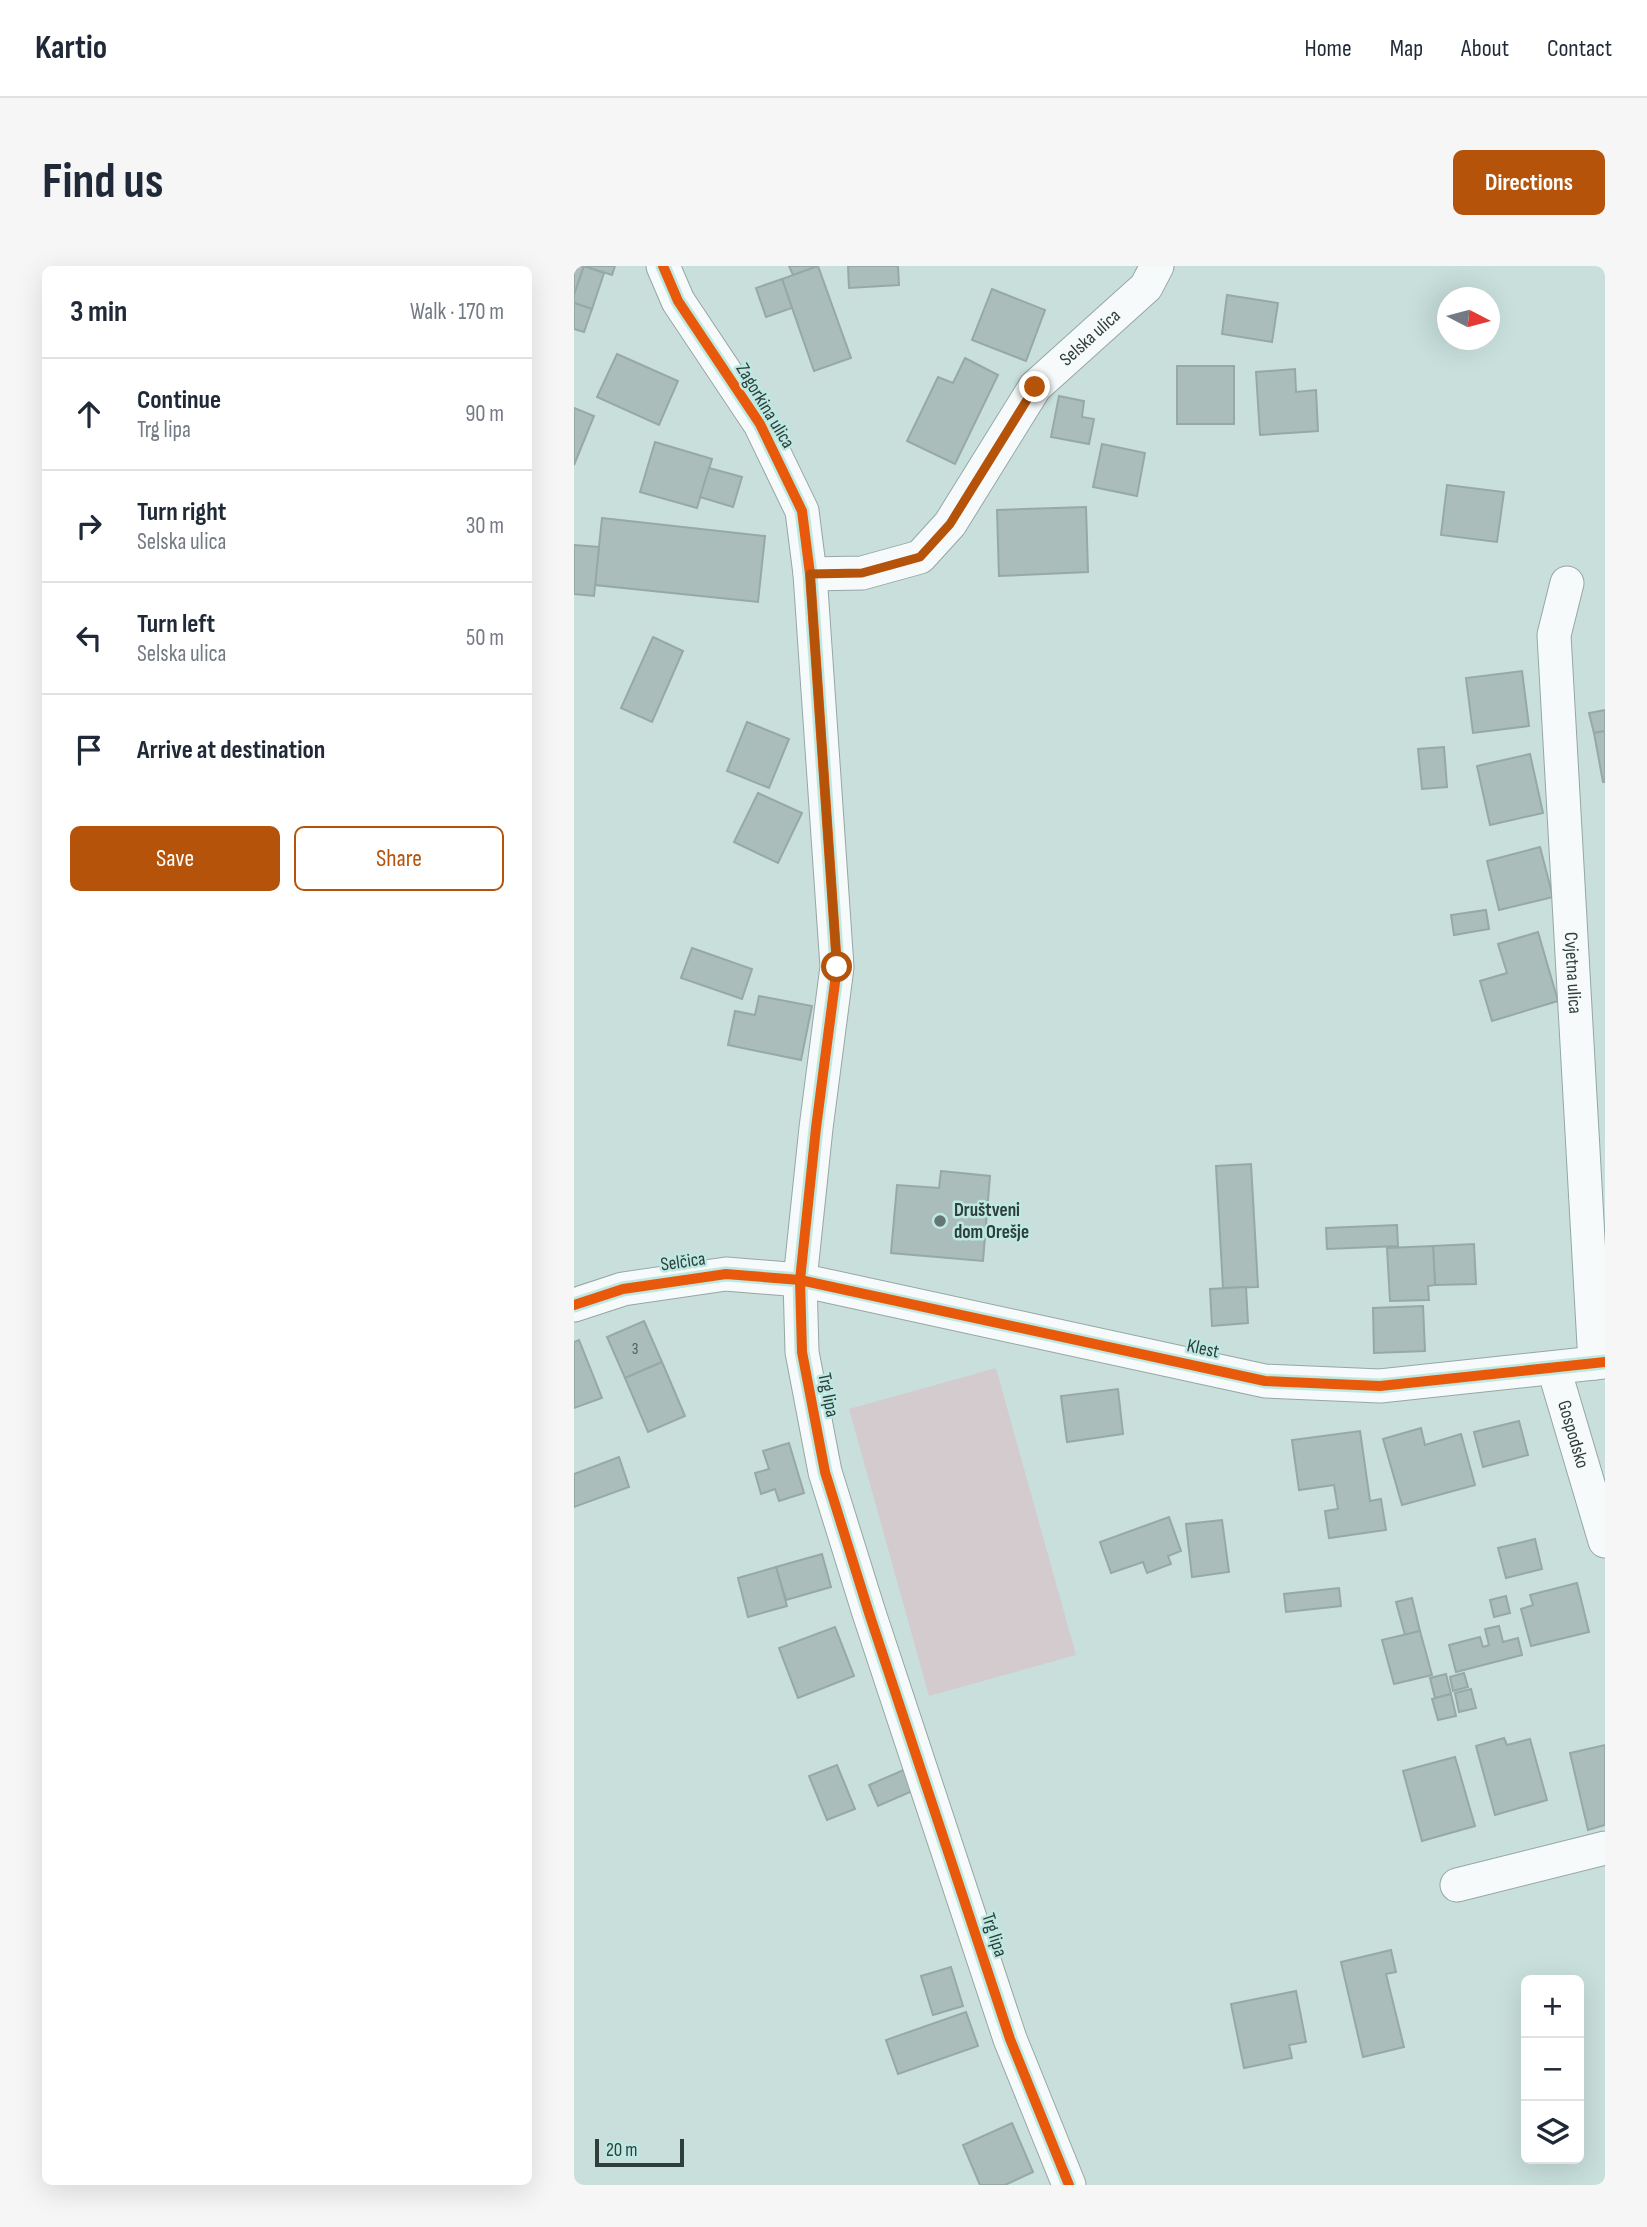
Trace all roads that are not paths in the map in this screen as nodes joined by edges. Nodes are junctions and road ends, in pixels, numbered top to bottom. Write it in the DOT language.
graph roads {
  1 [pos="663,266"];
  2 [pos="1157,266"];
  3 [pos="810,574"];
  4 [pos="1567,583"];
  5 [pos="800,1280"];
  6 [pos="574,1304"];
  7 [pos="1600,1362"];
  8 [pos="1554,1369"];
  9 [pos="1605,1541"];
  10 [pos="1605,1848"];
  11 [pos="1457,1885"];
  12 [pos="1069,2185"];
  1 -- 3 [label="street, Zagorkina ulica"];
  2 -- 3 [label="street, Selska ulica"];
  3 -- 5 [label="street, Trg lipa"];
  4 -- 7 [label="street, Cvjetna ulica"];
  5 -- 6 [label="street, Selčica"];
  5 -- 8 [label="street, Klest"];
  5 -- 12 [label="street, Trg lipa"];
  7 -- 8 [label="street, Klest"];
  8 -- 9 [label="street, Gospodsko"];
  10 -- 11 [label="street"];
}
